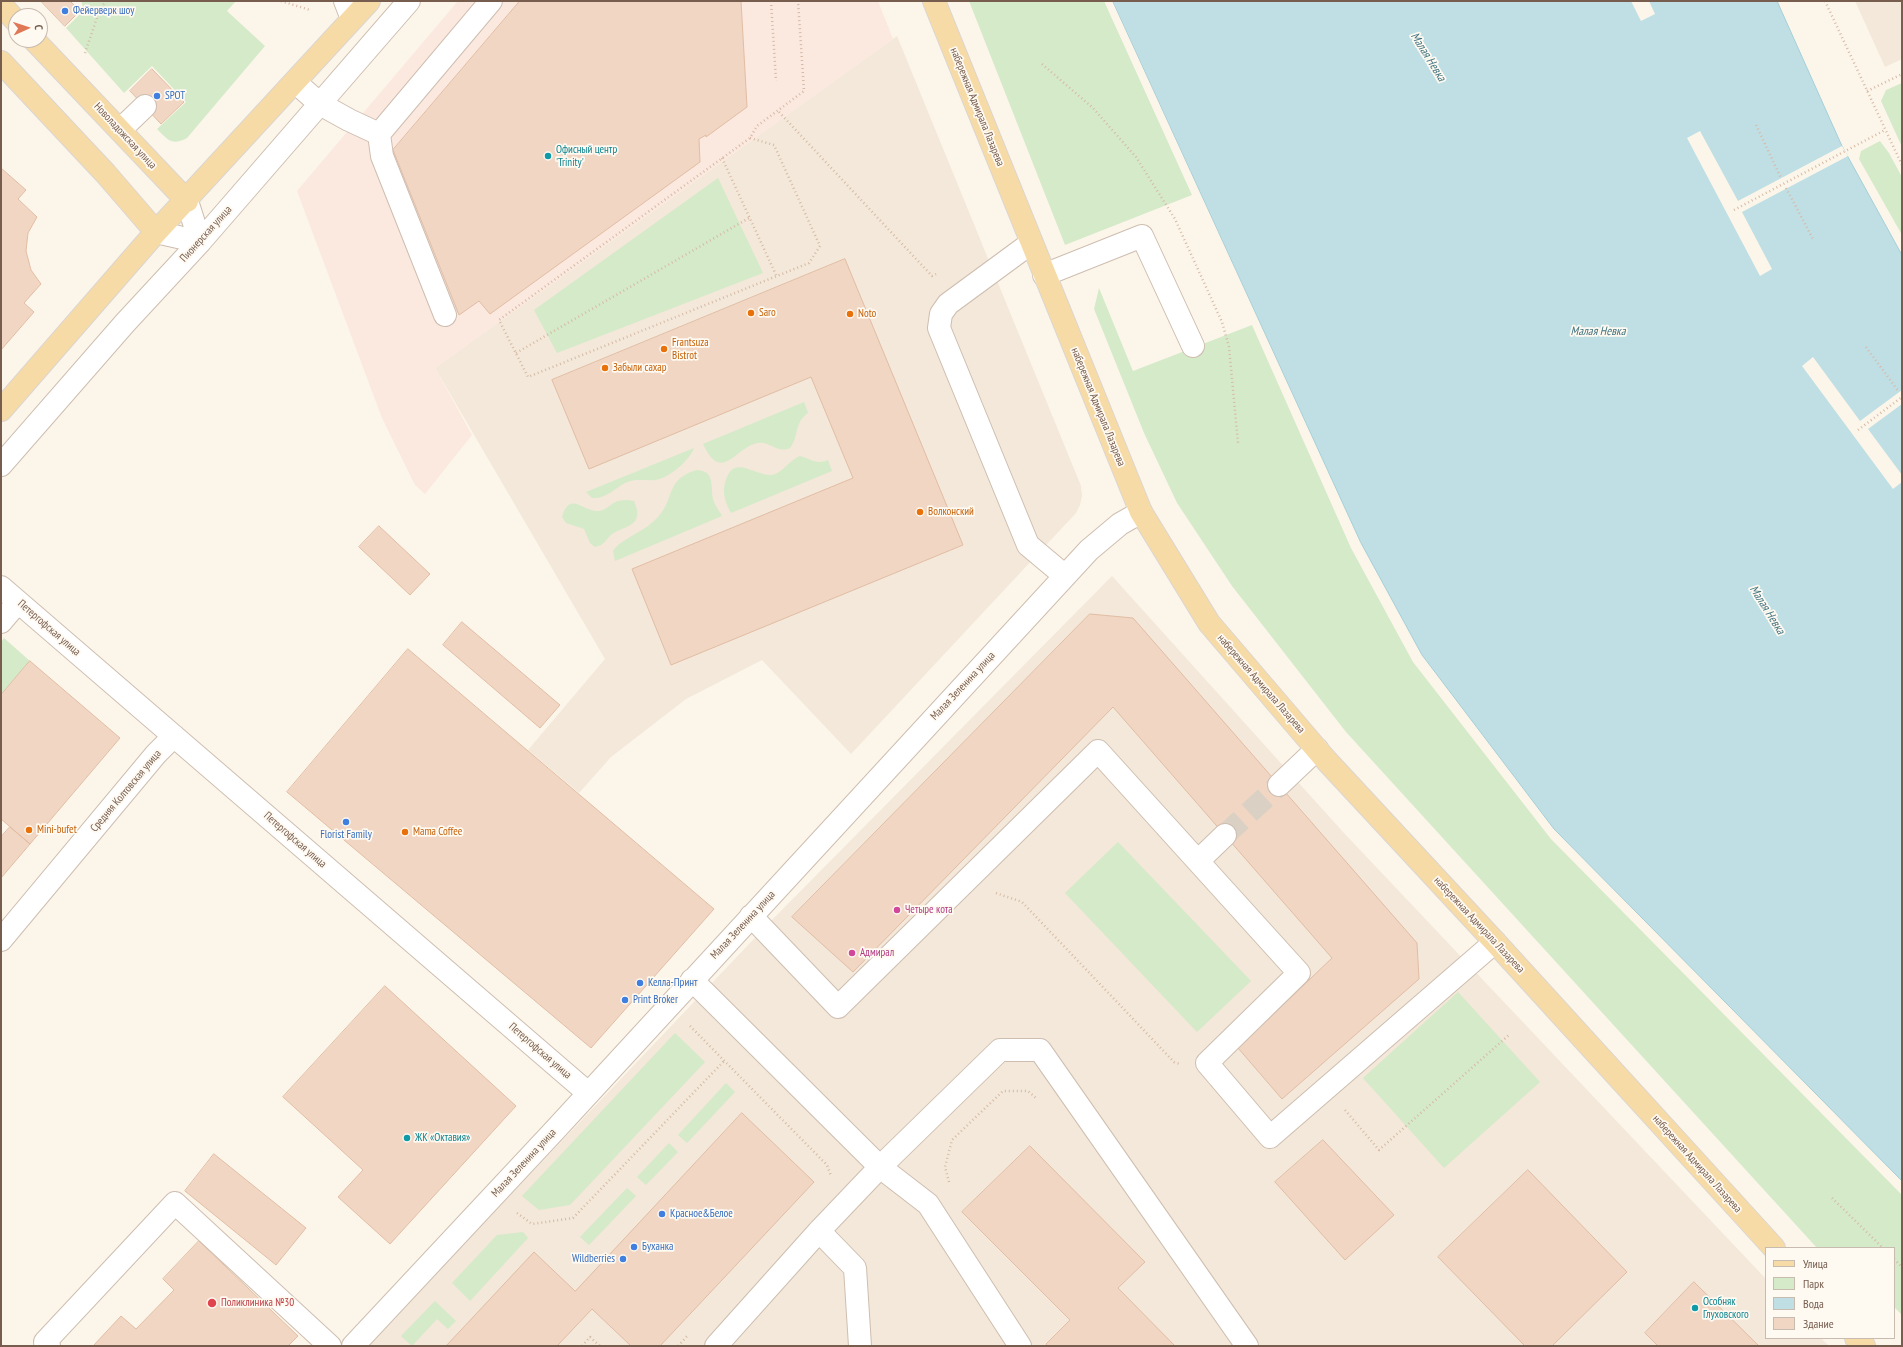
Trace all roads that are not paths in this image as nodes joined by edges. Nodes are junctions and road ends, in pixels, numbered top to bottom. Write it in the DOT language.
graph roads {
  1 [pos="369,1"];
  2 [pos="409,1"];
  3 [pos="491,1"];
  4 [pos="934,1"];
  5 [pos="1,5"];
  6 [pos="348,10"];
  7 [pos="8,12"];
  8 [pos="42,48"];
  9 [pos="1,62"];
  10 [pos="295,82"];
  11 [pos="320,104"];
  12 [pos="145,106"];
  13 [pos="120,130"];
  14 [pos="379,134"];
  15 [pos="187,201"];
  16 [pos="156,232"];
  17 [pos="200,242"];
  18 [pos="1031,243"];
  19 [pos="1044,275"];
  20 [pos="445,314"];
  21 [pos="1193,346"];
  22 [pos="1,410"];
  23 [pos="1,465"];
  24 [pos="1141,512"];
  25 [pos="1065,576"];
  26 [pos="1,587"];
  27 [pos="18,602"];
  28 [pos="1,622"];
  29 [pos="174,736"];
  30 [pos="1317,749"];
  31 [pos="1279,785"];
  32 [pos="1225,836"];
  33 [pos="1198,861"];
  34 [pos="751,916"];
  35 [pos="3,933"];
  36 [pos="1495,942"];
  37 [pos="692,980"];
  38 [pos="588,1093"];
  39 [pos="880,1167"];
  40 [pos="819,1231"];
  41 [pos="1773,1247"];
  42 [pos="1854,1339"];
  43 [pos="1856,1339"];
  44 [pos="49,1346"];
  45 [pos="330,1346"];
  46 [pos="353,1346"];
  47 [pos="716,1346"];
  48 [pos="860,1346"];
  49 [pos="1020,1346"];
  50 [pos="1247,1346"];
  51 [pos="1846,1346"];
  52 [pos="1864,1346"];
  1 -- 6 [label="main road"];
  2 -- 11 [label="street, Пионерская улица"];
  3 -- 14 [label="street"];
  4 -- 18 [label="main road, набережная Адмирала Лазарева"];
  5 -- 7 [label="main road"];
  6 -- 10 [label="main road"];
  8 -- 13 [label="main road, Новоладожская улица"];
  9 -- 16 [label="main road"];
  10 -- 11 [label="street"];
  10 -- 15 [label="main road"];
  11 -- 14 [label="street"];
  11 -- 17 [label="street, Пионерская улица"];
  12 -- 13 [label="street"];
  13 -- 15 [label="main road, Новоладожская улица"];
  14 -- 20 [label="street"];
  15 -- 16 [label="main road"];
  15 -- 17 [label="street, Новоладожская улица"];
  16 -- 17 [label="street"];
  16 -- 22 [label="main road"];
  17 -- 23 [label="street, Пионерская улица"];
  18 -- 19 [label="main road, набережная Адмирала Лазарева"];
  18 -- 25 [label="street"];
  19 -- 21 [label="street"];
  19 -- 24 [label="main road, набережная Адмирала Лазарева"];
  24 -- 25 [label="street, Малая Зеленина улица"];
  24 -- 30 [label="main road, набережная Адмирала Лазарева"];
  25 -- 34 [label="street, Малая Зеленина улица"];
  26 -- 27 [label="street, Петергофская улица"];
  27 -- 28 [label="street"];
  27 -- 29 [label="street, Петергофская улица"];
  29 -- 35 [label="street, Средняя Колтовская улица"];
  29 -- 38 [label="street, Петергофская улица"];
  30 -- 31 [label="street"];
  30 -- 36 [label="main road, набережная Адмирала Лазарева"];
  32 -- 33 [label="street"];
  33 -- 34 [label="street"];
  33 -- 36 [label="street"];
  34 -- 37 [label="street, Малая Зеленина улица"];
  36 -- 41 [label="main road, набережная Адмирала Лазарева"];
  37 -- 38 [label="street, Малая Зеленина улица"];
  37 -- 39 [label="street"];
  38 -- 46 [label="street, Малая Зеленина улица"];
  39 -- 40 [label="street"];
  39 -- 49 [label="street"];
  39 -- 50 [label="street"];
  40 -- 47 [label="street"];
  40 -- 48 [label="street"];
  42 -- 51 [label="street"];
  43 -- 52 [label="main road"];
  44 -- 45 [label="street"];
}
